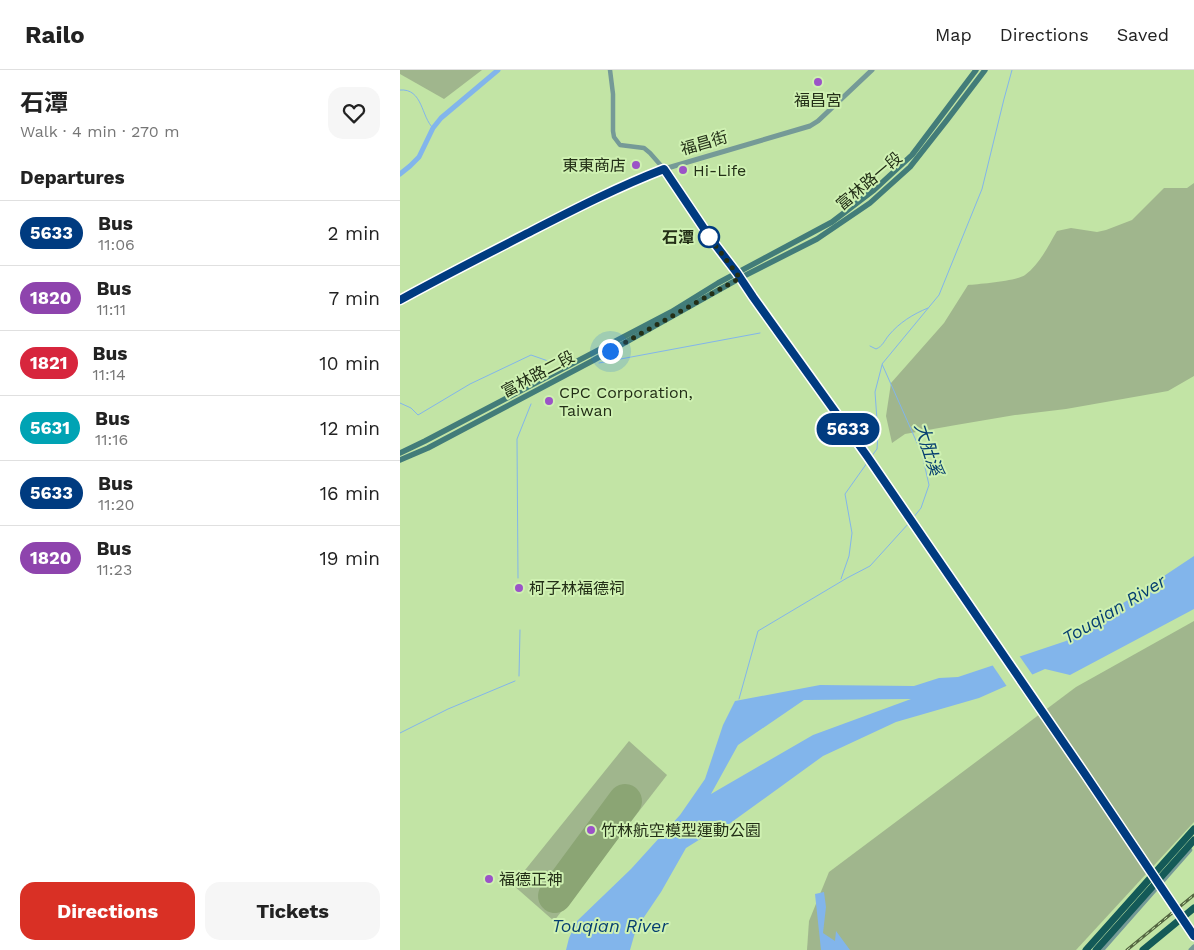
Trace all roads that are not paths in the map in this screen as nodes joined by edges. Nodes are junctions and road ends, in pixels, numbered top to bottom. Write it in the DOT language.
graph roads {
  1 [pos="610,70"];
  2 [pos="872,70"];
  3 [pos="976,70"];
  4 [pos="985,70"];
  5 [pos="664,169"];
  6 [pos="738,275"];
  7 [pos="400,300"];
  8 [pos="553,378"];
  9 [pos="400,453"];
  10 [pos="400,460"];
  11 [pos="1194,829"];
  12 [pos="1194,840"];
  13 [pos="1194,845"];
  14 [pos="1194,908"];
  15 [pos="1194,913"];
  16 [pos="1194,936"];
  17 [pos="1086,950"];
  18 [pos="1096,950"];
  19 [pos="1102,950"];
  20 [pos="1142,950"];
  21 [pos="1149,950"];
  1 -- 5 [label="street"];
  2 -- 5 [label="street, 福昌街"];
  3 -- 6 [label="main road, 富林路一段"];
  4 -- 6 [label="main road, 富林路一段"];
  5 -- 6 [label="main road"];
  5 -- 7 [label="main road, 福昌街"];
  6 -- 8 [label="main road, 富林路二段"];
  6 -- 16 [label="main road, bridge"];
  8 -- 9 [label="main road, 富林路二段"];
  8 -- 10 [label="main road, 富林路二段"];
  11 -- 17 [label="highway"];
  12 -- 18 [label="highway"];
  13 -- 19 [label="street"];
  14 -- 20 [label="highway"];
  15 -- 21 [label="highway"];
}
